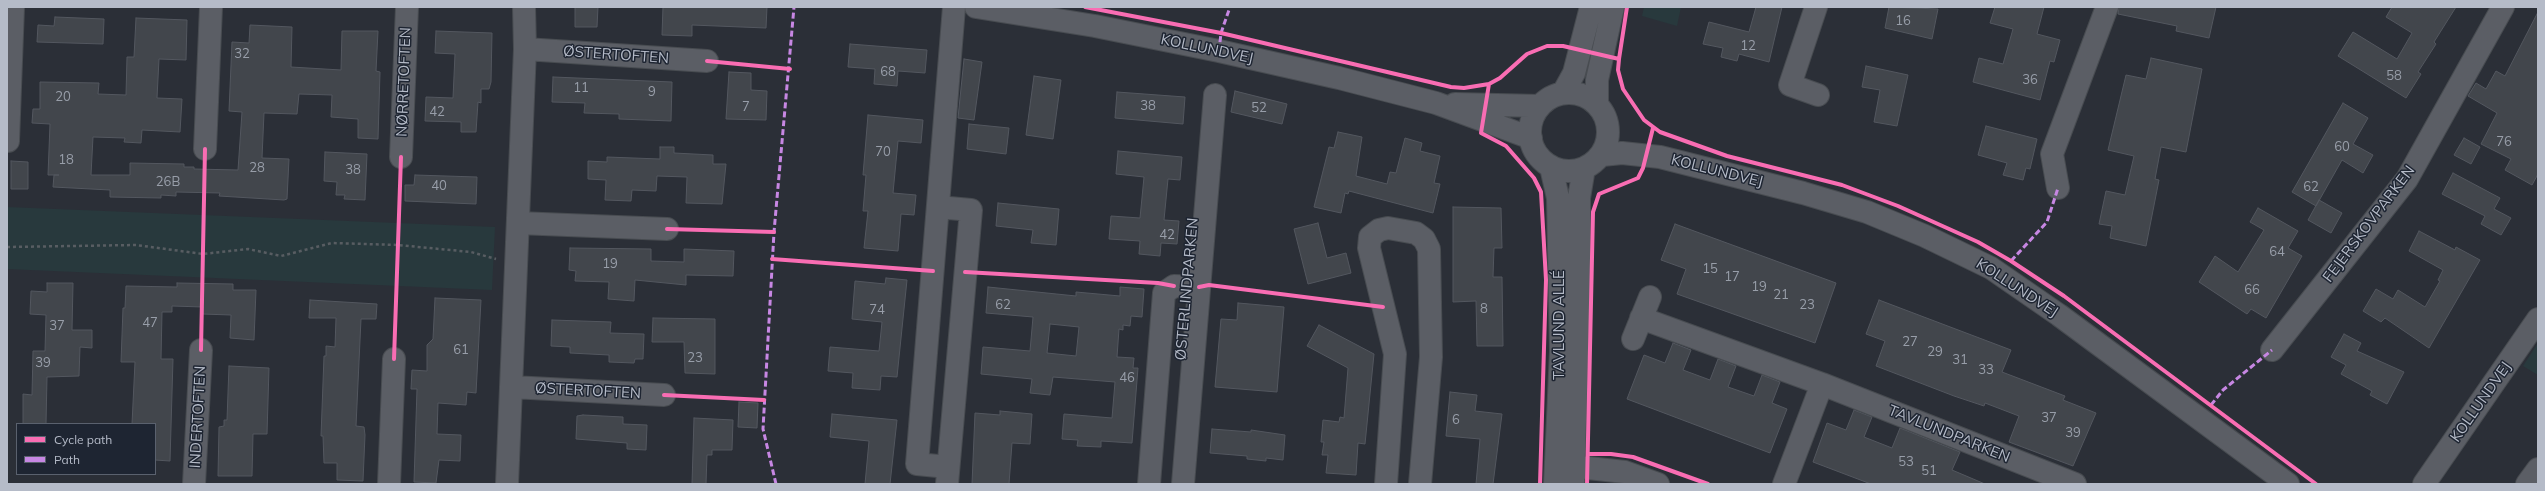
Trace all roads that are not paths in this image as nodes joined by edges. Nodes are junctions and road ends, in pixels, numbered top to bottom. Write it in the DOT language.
graph roads {
  1 [pos="13,7"];
  2 [pos="211,7"];
  3 [pos="407,7"];
  4 [pos="520,7"];
  5 [pos="524,7"];
  6 [pos="954,7"];
  7 [pos="976,7"];
  8 [pos="1591,7"];
  9 [pos="1613,7"];
  10 [pos="1816,7"];
  11 [pos="2107,7"];
  12 [pos="2503,7"];
  13 [pos="1014,10"];
  14 [pos="1039,12"];
  15 [pos="525,50"];
  16 [pos="707,61"];
  17 [pos="1563,93"];
  18 [pos="1215,95"];
  19 [pos="1818,95"];
  20 [pos="1436,103"];
  21 [pos="1597,104"];
  22 [pos="1540,106"];
  23 [pos="1608,126"];
  24 [pos="1530,138"];
  25 [pos="8,141"];
  26 [pos="205,149"];
  27 [pos="1602,155"];
  28 [pos="401,157"];
  29 [pos="1660,157"];
  30 [pos="1551,167"];
  31 [pos="1584,168"];
  32 [pos="2058,188"];
  33 [pos="938,207"];
  34 [pos="518,223"];
  35 [pos="666,229"];
  36 [pos="1199,287"];
  37 [pos="1650,297"];
  38 [pos="1642,318"];
  39 [pos="2538,319"];
  40 [pos="1633,339"];
  41 [pos="201,350"];
  42 [pos="2272,350"];
  43 [pos="394,359"];
  44 [pos="1822,384"];
  45 [pos="512,387"];
  46 [pos="664,394"];
  47 [pos="2538,469"];
  48 [pos="948,475"];
  49 [pos="1565,475"];
  50 [pos="194,484"];
  51 [pos="389,484"];
  52 [pos="507,484"];
  53 [pos="1149,484"];
  54 [pos="1183,484"];
  55 [pos="1386,484"];
  56 [pos="1420,484"];
  57 [pos="1658,484"];
  58 [pos="1784,484"];
  59 [pos="2075,484"];
  60 [pos="2288,484"];
  61 [pos="2424,484"];
  62 [pos="2527,484"];
  1 -- 25 [label="street"];
  2 -- 26 [label="street"];
  3 -- 28 [label="street, NØRRETOFTEN"];
  4 -- 5 [label="street"];
  5 -- 15 [label="street"];
  6 -- 33 [label="street"];
  7 -- 13 [label="street, KOLLUNDVEJ"];
  8 -- 17 [label="street"];
  9 -- 21 [label="street"];
  10 -- 19 [label="street"];
  11 -- 32 [label="street"];
  12 -- 42 [label="street, FEJERSKOVPARKEN"];
  13 -- 14 [label="street, KOLLUNDVEJ"];
  14 -- 20 [label="street, KOLLUNDVEJ"];
  15 -- 16 [label="street, ØSTERTOFTEN"];
  15 -- 34 [label="street"];
  17 -- 21 [label="street"];
  17 -- 22 [label="street"];
  18 -- 36 [label="street, ØSTERLINDPARKEN"];
  20 -- 22 [label="street, KOLLUNDVEJ"];
  20 -- 24 [label="street, KOLLUNDVEJ"];
  21 -- 23 [label="street"];
  22 -- 24 [label="street"];
  23 -- 27 [label="street"];
  23 -- 29 [label="street, KOLLUNDVEJ"];
  24 -- 30 [label="street"];
  27 -- 29 [label="street, KOLLUNDVEJ"];
  27 -- 31 [label="street"];
  29 -- 60 [label="street, KOLLUNDVEJ"];
  30 -- 31 [label="street"];
  30 -- 49 [label="street, TAVLUND ALLÉ"];
  31 -- 49 [label="street, TAVLUND ALLÉ"];
  33 -- 48 [label="street"];
  33 -- 48 [label="street"];
  34 -- 35 [label="street"];
  34 -- 45 [label="street"];
  36 -- 53 [label="street, ØSTERLINDPARKEN"];
  36 -- 54 [label="street, ØSTERLINDPARKEN"];
  37 -- 38 [label="street"];
  38 -- 40 [label="street"];
  38 -- 44 [label="street, TAVLUNDPARKEN"];
  39 -- 61 [label="street, KOLLUNDVEJ"];
  41 -- 50 [label="street, INDERTOFTEN"];
  43 -- 51 [label="street"];
  44 -- 58 [label="street"];
  44 -- 59 [label="street, TAVLUNDPARKEN"];
  45 -- 46 [label="street, ØSTERTOFTEN"];
  45 -- 52 [label="street"];
  47 -- 62 [label="street"];
  49 -- 57 [label="street"];
  55 -- 56 [label="street"];
}
